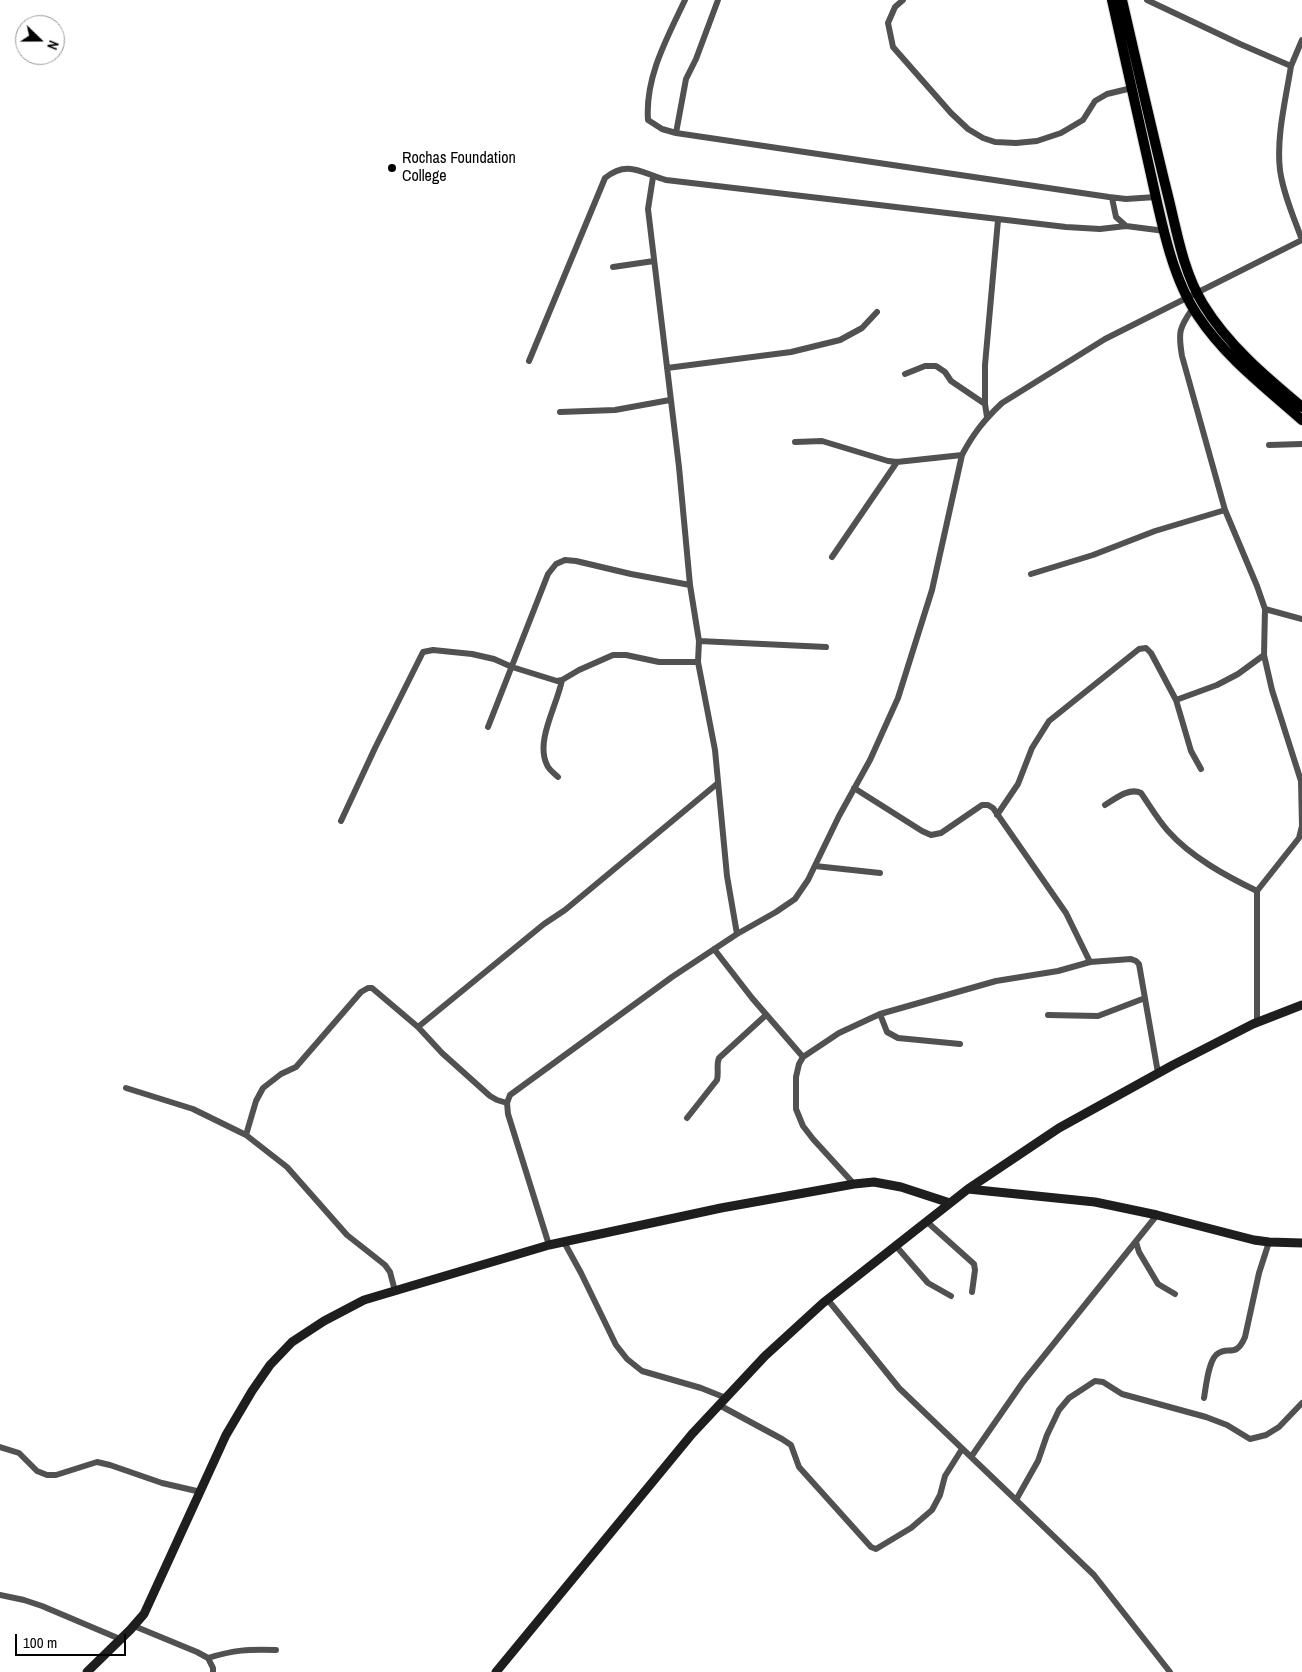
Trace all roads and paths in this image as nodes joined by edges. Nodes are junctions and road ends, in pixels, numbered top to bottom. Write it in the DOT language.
graph roads {
  1 [pos="685,0"];
  2 [pos="718,0"];
  3 [pos="903,0"];
  4 [pos="1112,0"];
  5 [pos="1122,0"];
  6 [pos="1146,0"];
  7 [pos="1302,40"];
  8 [pos="1291,66"];
  9 [pos="1132,88"];
  10 [pos="676,133"];
  11 [pos="653,177"];
  12 [pos="1156,197"];
  13 [pos="1112,198"];
  14 [pos="998,220"];
  15 [pos="1126,226"];
  16 [pos="1165,231"];
  17 [pos="1302,240"];
  18 [pos="654,260"];
  19 [pos="613,268"];
  20 [pos="1192,295"];
  21 [pos="1193,308"];
  22 [pos="878,312"];
  23 [pos="529,361"];
  24 [pos="667,368"];
  25 [pos="905,374"];
  26 [pos="670,400"];
  27 [pos="985,404"];
  28 [pos="1302,407"];
  29 [pos="560,412"];
  30 [pos="987,416"];
  31 [pos="1302,420"];
  32 [pos="795,442"];
  33 [pos="1302,444"];
  34 [pos="1269,445"];
  35 [pos="962,456"];
  36 [pos="897,462"];
  37 [pos="1225,510"];
  38 [pos="832,557"];
  39 [pos="1031,574"];
  40 [pos="690,585"];
  41 [pos="1265,609"];
  42 [pos="1302,619"];
  43 [pos="699,641"];
  44 [pos="826,647"];
  45 [pos="1264,654"];
  46 [pos="698,662"];
  47 [pos="512,667"];
  48 [pos="562,680"];
  49 [pos="1176,700"];
  50 [pos="488,727"];
  51 [pos="1201,769"];
  52 [pos="558,776"];
  53 [pos="1301,778"];
  54 [pos="718,783"];
  55 [pos="854,788"];
  56 [pos="1105,805"];
  57 [pos="998,815"];
  58 [pos="341,821"];
  59 [pos="815,866"];
  60 [pos="880,873"];
  61 [pos="1257,891"];
  62 [pos="737,934"];
  63 [pos="714,949"];
  64 [pos="1090,962"];
  65 [pos="1145,998"];
  66 [pos="1302,1005"];
  67 [pos="880,1014"];
  68 [pos="766,1015"];
  69 [pos="1048,1015"];
  70 [pos="1257,1023"];
  71 [pos="418,1027"];
  72 [pos="960,1044"];
  73 [pos="803,1057"];
  74 [pos="1158,1073"];
  75 [pos="126,1088"];
  76 [pos="507,1103"];
  77 [pos="687,1118"];
  78 [pos="246,1135"];
  79 [pos="854,1184"];
  80 [pos="968,1189"];
  81 [pos="950,1203"];
  82 [pos="1157,1215"];
  83 [pos="926,1221"];
  84 [pos="564,1242"];
  85 [pos="1136,1242"];
  86 [pos="1269,1242"];
  87 [pos="1302,1242"];
  88 [pos="549,1245"];
  89 [pos="896,1246"];
  90 [pos="395,1291"];
  91 [pos="972,1292"];
  92 [pos="1175,1294"];
  93 [pos="951,1296"];
  94 [pos="828,1300"];
  95 [pos="1204,1398"];
  96 [pos="722,1402"];
  97 [pos="1302,1402"];
  98 [pos="0,1446"];
  99 [pos="962,1449"];
  100 [pos="971,1457"];
  101 [pos="200,1492"];
  102 [pos="1016,1500"];
  103 [pos="0,1595"];
  104 [pos="134,1626"];
  105 [pos="120,1639"];
  106 [pos="276,1650"];
  107 [pos="208,1658"];
  108 [pos="86,1672"];
  109 [pos="213,1672"];
  110 [pos="496,1672"];
  111 [pos="1170,1672"];
  1 -- 10 [label="street"];
  2 -- 10 [label="street"];
  3 -- 9 [label="street"];
  4 -- 9 [label="main road"];
  5 -- 20 [label="main road"];
  6 -- 8 [label="street"];
  7 -- 8 [label="street"];
  8 -- 17 [label="street"];
  9 -- 12 [label="main road"];
  10 -- 13 [label="street"];
  11 -- 14 [label="street"];
  11 -- 18 [label="street"];
  11 -- 23 [label="street"];
  12 -- 13 [label="street"];
  12 -- 16 [label="main road"];
  13 -- 15 [label="street"];
  14 -- 15 [label="street"];
  14 -- 27 [label="street"];
  15 -- 16 [label="street"];
  16 -- 20 [label="main road"];
  17 -- 20 [label="street"];
  18 -- 19 [label="street"];
  18 -- 24 [label="street"];
  20 -- 21 [label="main road"];
  20 -- 28 [label="main road"];
  20 -- 30 [label="street"];
  21 -- 31 [label="main road"];
  21 -- 37 [label="street"];
  22 -- 24 [label="street"];
  24 -- 26 [label="street"];
  25 -- 27 [label="street"];
  26 -- 29 [label="street"];
  26 -- 40 [label="street"];
  27 -- 30 [label="street"];
  30 -- 35 [label="street"];
  32 -- 36 [label="street"];
  33 -- 34 [label="street"];
  35 -- 36 [label="street"];
  35 -- 55 [label="street"];
  36 -- 38 [label="street"];
  37 -- 39 [label="street"];
  37 -- 41 [label="street"];
  40 -- 43 [label="street"];
  40 -- 47 [label="street"];
  41 -- 42 [label="street"];
  41 -- 45 [label="street"];
  43 -- 44 [label="street"];
  43 -- 46 [label="street"];
  45 -- 49 [label="street"];
  45 -- 53 [label="street"];
  46 -- 48 [label="street"];
  46 -- 54 [label="street"];
  47 -- 48 [label="street"];
  47 -- 50 [label="street"];
  47 -- 58 [label="street"];
  48 -- 52 [label="street"];
  49 -- 51 [label="street"];
  49 -- 57 [label="street"];
  53 -- 61 [label="street"];
  54 -- 62 [label="street"];
  54 -- 71 [label="street"];
  55 -- 57 [label="street"];
  55 -- 59 [label="street"];
  56 -- 61 [label="street"];
  57 -- 64 [label="street"];
  59 -- 60 [label="street"];
  59 -- 62 [label="street"];
  61 -- 70 [label="street"];
  62 -- 63 [label="street"];
  63 -- 68 [label="street"];
  63 -- 76 [label="street"];
  64 -- 65 [label="street"];
  64 -- 67 [label="street"];
  65 -- 69 [label="street"];
  65 -- 74 [label="street"];
  66 -- 70 [label="street"];
  67 -- 72 [label="street"];
  67 -- 73 [label="street"];
  68 -- 73 [label="street"];
  68 -- 77 [label="street"];
  70 -- 74 [label="street"];
  71 -- 76 [label="street"];
  71 -- 78 [label="street"];
  73 -- 79 [label="street"];
  74 -- 80 [label="street"];
  75 -- 78 [label="street"];
  76 -- 88 [label="street"];
  78 -- 90 [label="street"];
  79 -- 81 [label="street"];
  79 -- 84 [label="street"];
  80 -- 81 [label="street"];
  80 -- 82 [label="street"];
  81 -- 83 [label="street"];
  82 -- 85 [label="street"];
  82 -- 86 [label="street"];
  83 -- 89 [label="street"];
  83 -- 91 [label="street"];
  84 -- 88 [label="street"];
  84 -- 96 [label="street"];
  85 -- 92 [label="street"];
  85 -- 100 [label="street"];
  86 -- 87 [label="street"];
  86 -- 95 [label="street"];
  88 -- 90 [label="street"];
  89 -- 93 [label="street"];
  89 -- 94 [label="street"];
  90 -- 101 [label="street"];
  94 -- 96 [label="street"];
  94 -- 99 [label="street"];
  96 -- 99 [label="street"];
  96 -- 110 [label="street"];
  97 -- 102 [label="street"];
  98 -- 101 [label="street"];
  99 -- 100 [label="street"];
  100 -- 102 [label="street"];
  101 -- 104 [label="street"];
  102 -- 111 [label="street"];
  103 -- 105 [label="street"];
  104 -- 105 [label="street"];
  104 -- 107 [label="street"];
  105 -- 108 [label="street"];
  106 -- 107 [label="street"];
  107 -- 109 [label="street"];
}
